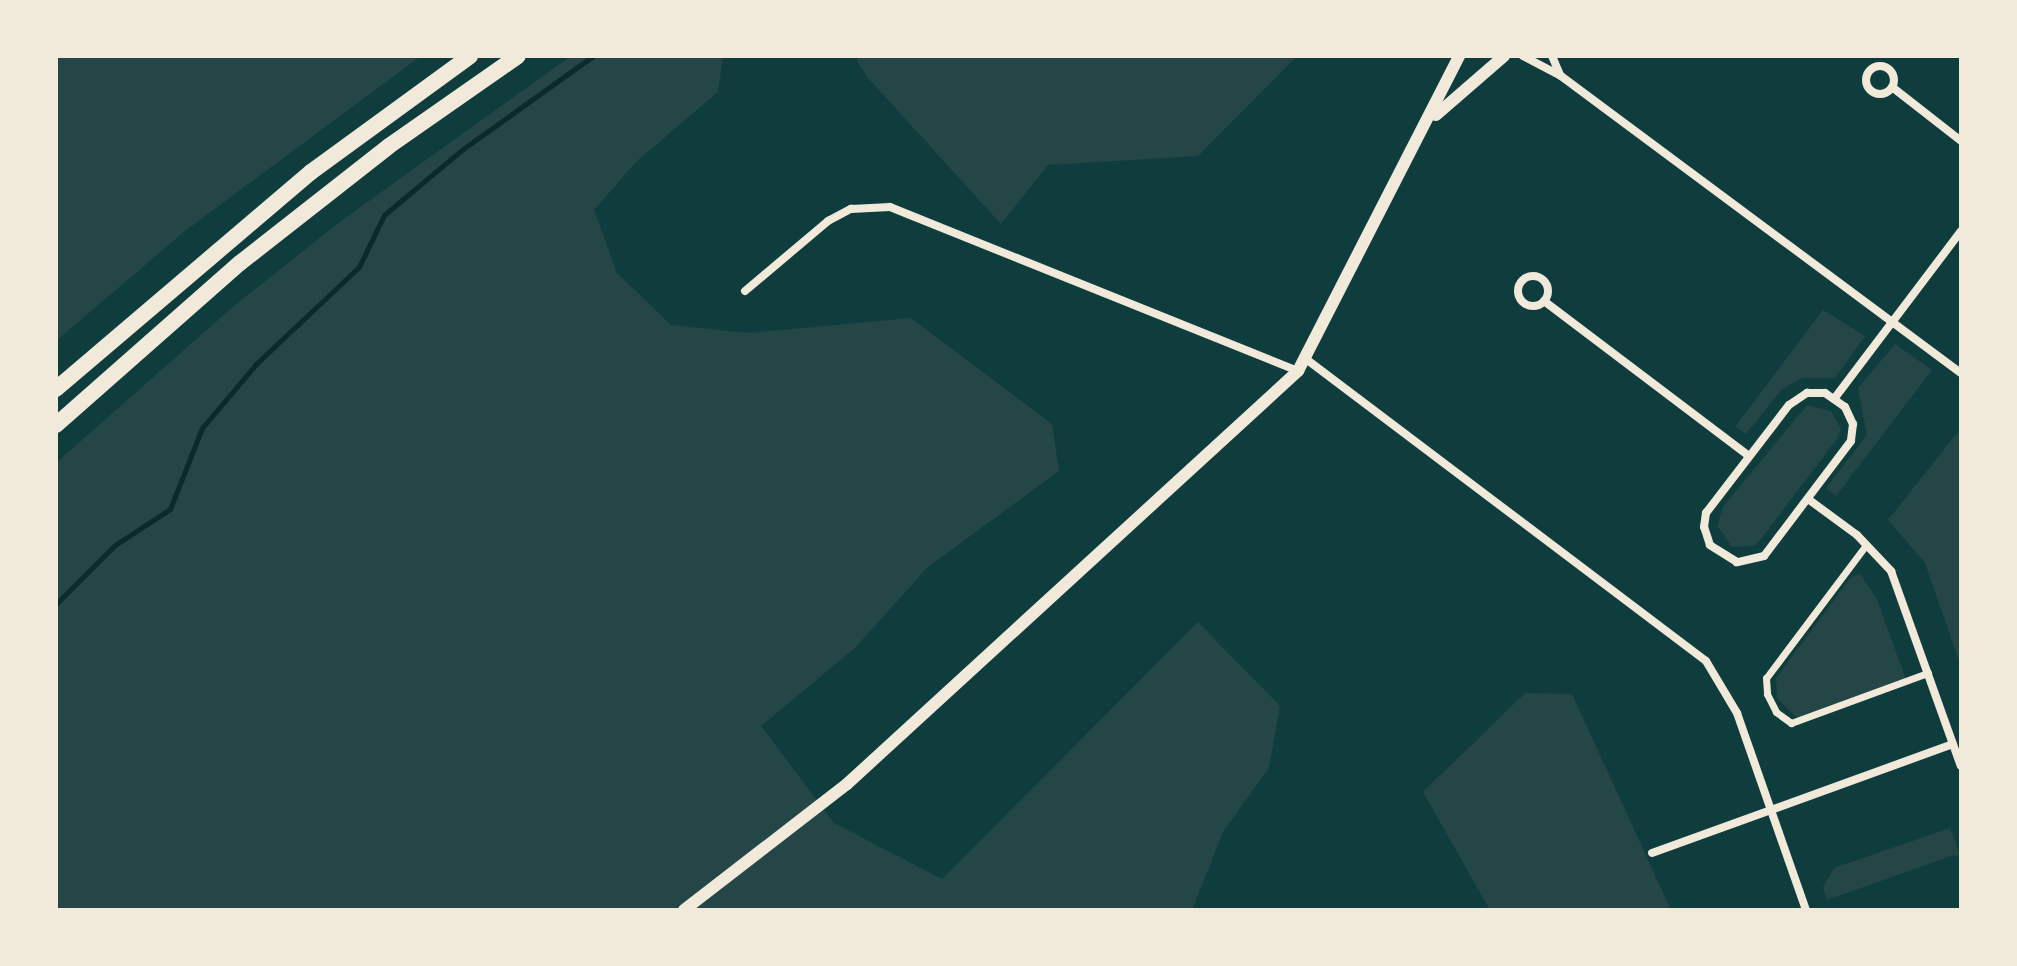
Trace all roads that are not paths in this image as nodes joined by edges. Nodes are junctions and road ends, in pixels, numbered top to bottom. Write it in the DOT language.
graph roads {
  1 [pos="470,56"];
  2 [pos="518,56"];
  3 [pos="1459,56"];
  4 [pos="1504,56"];
  5 [pos="1523,56"];
  6 [pos="1552,56"];
  7 [pos="1561,76"];
  8 [pos="1892,87"];
  9 [pos="1431,119"];
  10 [pos="1961,141"];
  11 [pos="1961,231"];
  12 [pos="745,291"];
  13 [pos="1544,301"];
  14 [pos="1894,322"];
  15 [pos="1306,359"];
  16 [pos="1298,371"];
  17 [pos="1961,373"];
  18 [pos="56,389"];
  19 [pos="1834,399"];
  20 [pos="56,425"];
  21 [pos="1749,456"];
  22 [pos="1808,499"];
  23 [pos="1866,545"];
  24 [pos="1928,673"];
  25 [pos="1953,744"];
  26 [pos="1961,766"];
  27 [pos="1771,810"];
  28 [pos="1652,853"];
  29 [pos="684,910"];
  30 [pos="1806,910"];
  1 -- 18 [label="main road"];
  2 -- 20 [label="main road"];
  3 -- 9 [label="street"];
  4 -- 9 [label="street"];
  5 -- 7 [label="street"];
  6 -- 7 [label="street"];
  7 -- 14 [label="street"];
  8 -- 10 [label="street"];
  9 -- 15 [label="street"];
  11 -- 14 [label="street"];
  12 -- 16 [label="street"];
  13 -- 21 [label="street"];
  14 -- 17 [label="street"];
  14 -- 19 [label="street"];
  15 -- 16 [label="street"];
  15 -- 27 [label="street"];
  16 -- 29 [label="street"];
  19 -- 21 [label="street"];
  19 -- 22 [label="street"];
  21 -- 22 [label="street"];
  22 -- 23 [label="street"];
  23 -- 24 [label="street"];
  23 -- 24 [label="street"];
  24 -- 25 [label="street"];
  25 -- 26 [label="street"];
  25 -- 27 [label="street"];
  27 -- 28 [label="street"];
  27 -- 30 [label="street"];
}
